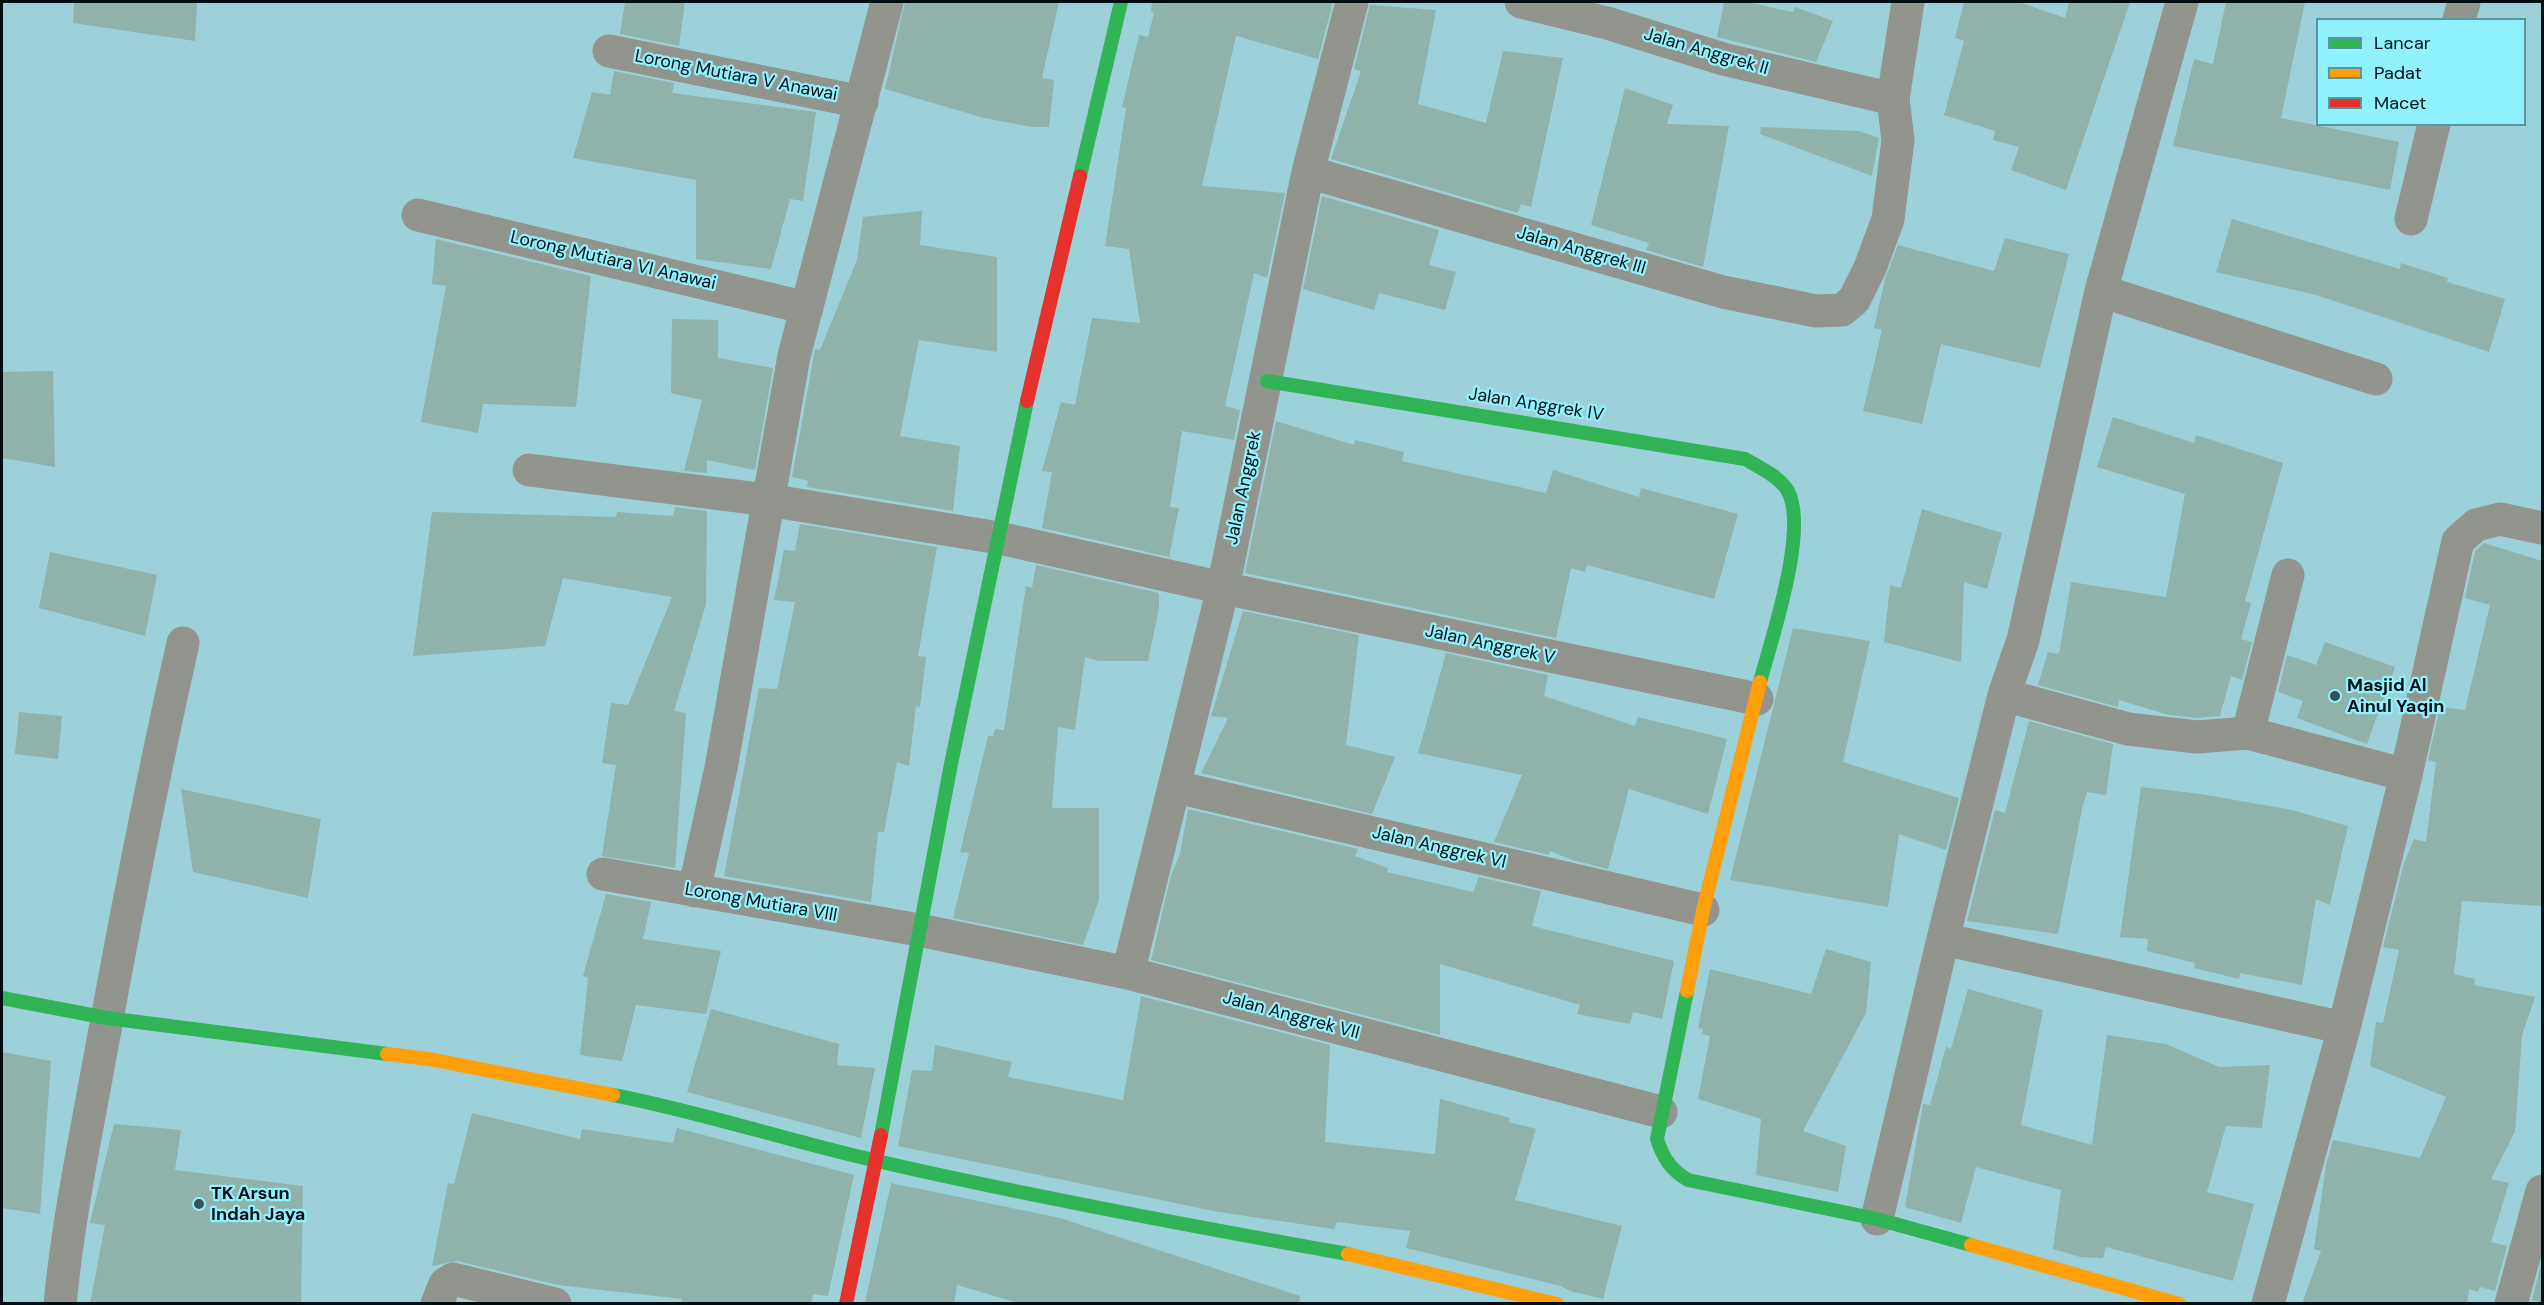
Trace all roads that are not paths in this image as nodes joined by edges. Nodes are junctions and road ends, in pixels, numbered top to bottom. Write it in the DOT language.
graph roads {
  1 [pos="887,2"];
  2 [pos="1121,2"];
  3 [pos="1352,2"];
  4 [pos="1521,2"];
  5 [pos="1908,2"];
  6 [pos="2182,2"];
  7 [pos="2464,2"];
  8 [pos="2460,18"];
  9 [pos="609,51"];
  10 [pos="1893,99"];
  11 [pos="862,102"];
  12 [pos="2434,126"];
  13 [pos="1308,172"];
  14 [pos="418,215"];
  15 [pos="2411,219"];
  16 [pos="2101,291"];
  17 [pos="807,308"];
  18 [pos="2376,379"];
  19 [pos="1267,381"];
  20 [pos="530,470"];
  21 [pos="768,500"];
  22 [pos="2542,528"];
  23 [pos="999,538"];
  24 [pos="2288,575"];
  25 [pos="1224,588"];
  26 [pos="183,643"];
  27 [pos="2004,695"];
  28 [pos="1757,699"];
  29 [pos="2248,733"];
  30 [pos="2406,775"];
  31 [pos="1176,787"];
  32 [pos="603,874"];
  33 [pos="694,891"];
  34 [pos="1703,910"];
  35 [pos="919,930"];
  36 [pos="1942,939"];
  37 [pos="1128,973"];
  38 [pos="2,998"];
  39 [pos="107,1018"];
  40 [pos="2344,1029"];
  41 [pos="1661,1112"];
  42 [pos="876,1161"];
  43 [pos="2542,1191"];
  44 [pos="1876,1219"];
  45 [pos="60,1304"];
  46 [pos="437,1304"];
  47 [pos="555,1304"];
  48 [pos="846,1304"];
  49 [pos="1557,1304"];
  50 [pos="2179,1304"];
  51 [pos="2268,1304"];
  52 [pos="2511,1304"];
  1 -- 11 [label="street"];
  2 -- 23 [label="street"];
  3 -- 13 [label="street, Jalan Anggrek"];
  4 -- 10 [label="street, Jalan Anggrek II"];
  5 -- 10 [label="street"];
  6 -- 16 [label="street"];
  7 -- 8 [label="street"];
  9 -- 11 [label="street, Lorong Mutiara V Anawai"];
  10 -- 13 [label="street, Jalan Anggrek III"];
  11 -- 17 [label="street"];
  12 -- 15 [label="street"];
  13 -- 19 [label="street, Jalan Anggrek"];
  14 -- 17 [label="street, Lorong Mutiara VI Anawai"];
  16 -- 18 [label="street"];
  16 -- 27 [label="street"];
  17 -- 21 [label="street"];
  19 -- 25 [label="street, Jalan Anggrek"];
  19 -- 28 [label="street, Jalan Anggrek IV"];
  20 -- 21 [label="street, Jalan Anggrek V"];
  21 -- 23 [label="street, Jalan Anggrek V"];
  21 -- 33 [label="street"];
  22 -- 30 [label="street"];
  23 -- 25 [label="street, Jalan Anggrek V"];
  23 -- 35 [label="street"];
  24 -- 29 [label="street"];
  25 -- 28 [label="street, Jalan Anggrek V"];
  25 -- 31 [label="street, Jalan Anggrek"];
  26 -- 39 [label="street"];
  27 -- 29 [label="street"];
  27 -- 36 [label="street"];
  28 -- 34 [label="street"];
  29 -- 30 [label="street"];
  30 -- 40 [label="street"];
  31 -- 34 [label="street, Jalan Anggrek VI"];
  31 -- 37 [label="street, Jalan Anggrek"];
  32 -- 33 [label="street, Lorong Mutiara VIII"];
  33 -- 35 [label="street, Lorong Mutiara VIII"];
  34 -- 41 [label="street"];
  35 -- 37 [label="street, Jalan Anggrek VII"];
  35 -- 42 [label="street"];
  36 -- 40 [label="street"];
  36 -- 44 [label="street"];
  37 -- 41 [label="street, Jalan Anggrek VII"];
  38 -- 39 [label="street"];
  39 -- 42 [label="street"];
  39 -- 45 [label="street"];
  40 -- 51 [label="street"];
  41 -- 44 [label="street"];
  42 -- 48 [label="street"];
  42 -- 49 [label="street"];
  43 -- 52 [label="street"];
  44 -- 50 [label="street"];
  46 -- 47 [label="street"];
}
